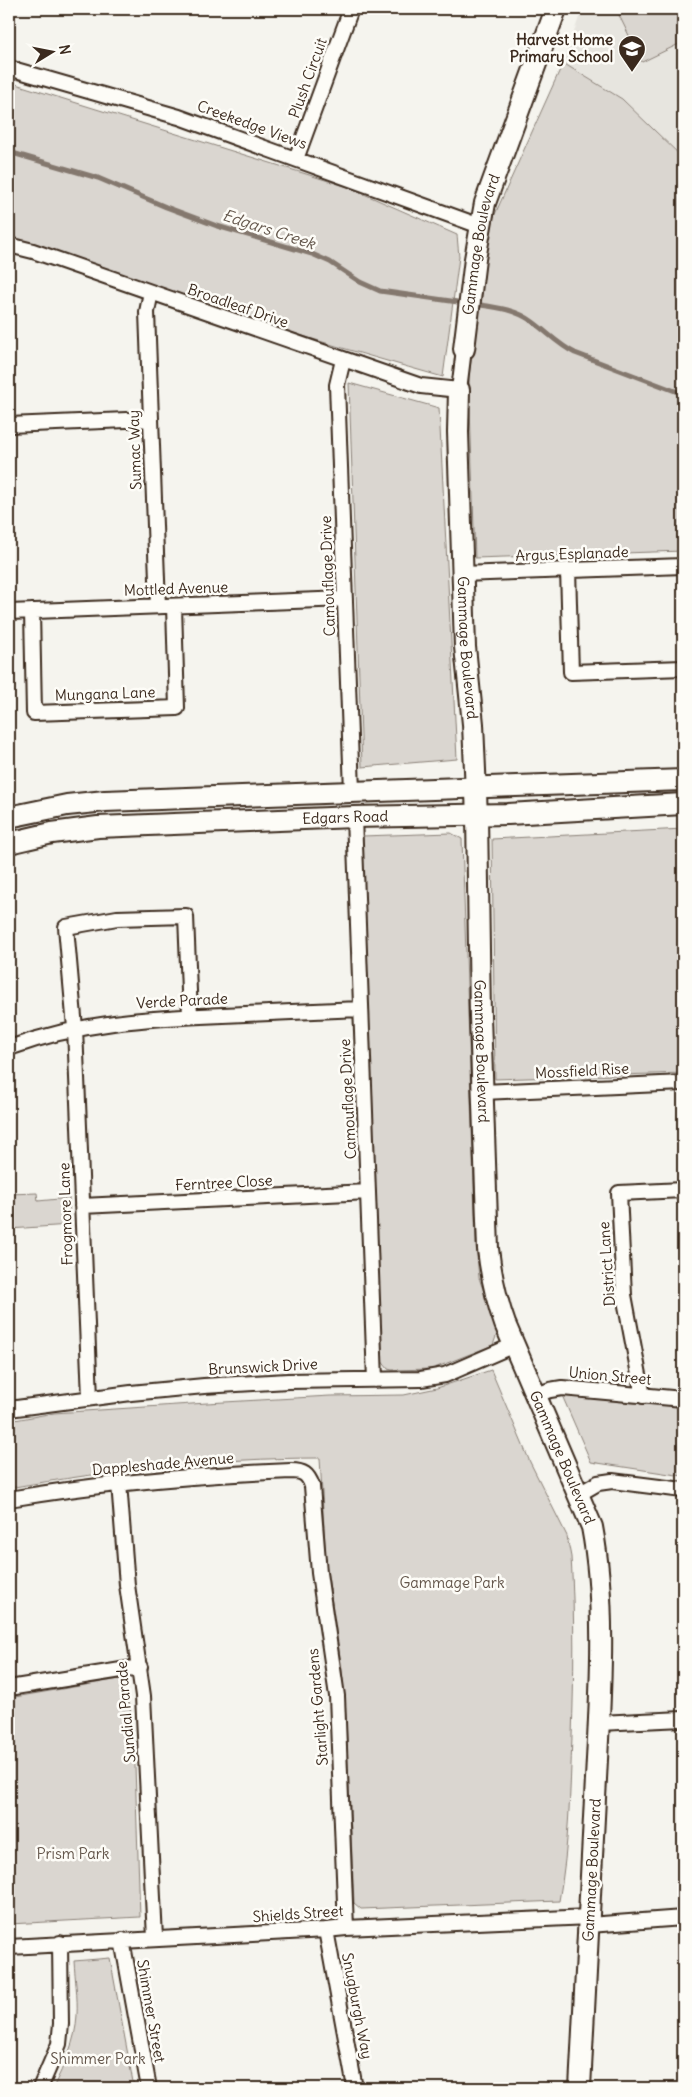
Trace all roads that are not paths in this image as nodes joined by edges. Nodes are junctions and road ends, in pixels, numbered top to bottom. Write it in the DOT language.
graph roads {
  1 [pos="351,9"];
  2 [pos="556,9"];
  3 [pos="9,68"];
  4 [pos="296,159"];
  5 [pos="480,226"];
  6 [pos="9,245"];
  7 [pos="151,292"];
  8 [pos="464,349"];
  9 [pos="344,360"];
  10 [pos="459,390"];
  11 [pos="150,419"];
  12 [pos="9,425"];
  13 [pos="683,566"];
  14 [pos="568,570"];
  15 [pos="462,574"];
  16 [pos="345,599"];
  17 [pos="158,606"];
  18 [pos="174,606"];
  19 [pos="32,611"];
  20 [pos="9,612"];
  21 [pos="683,668"];
  22 [pos="683,780"];
  23 [pos="476,788"];
  24 [pos="352,791"];
  25 [pos="683,804"];
  26 [pos="477,816"];
  27 [pos="9,817"];
  28 [pos="354,817"];
  29 [pos="9,843"];
  30 [pos="360,1009"];
  31 [pos="190,1016"];
  32 [pos="76,1028"];
  33 [pos="9,1048"];
  34 [pos="683,1083"];
  35 [pos="483,1092"];
  36 [pos="683,1190"];
  37 [pos="368,1192"];
  38 [pos="82,1206"];
  39 [pos="514,1346"];
  40 [pos="375,1380"];
  41 [pos="536,1395"];
  42 [pos="643,1396"];
  43 [pos="90,1398"];
  44 [pos="683,1399"];
  45 [pos="9,1409"];
  46 [pos="119,1483"];
  47 [pos="312,1486"];
  48 [pos="683,1490"];
  49 [pos="579,1494"];
  50 [pos="9,1499"];
  51 [pos="140,1668"];
  52 [pos="9,1688"];
  53 [pos="683,1719"];
  54 [pos="599,1723"];
  55 [pos="683,1918"];
  56 [pos="589,1921"];
  57 [pos="346,1928"];
  58 [pos="326,1930"];
  59 [pos="155,1938"];
  60 [pos="122,1940"];
  61 [pos="60,1943"];
  62 [pos="9,1947"];
  63 [pos="40,2088"];
  64 [pos="149,2088"];
  65 [pos="355,2088"];
  66 [pos="580,2088"];
  1 -- 4 [label="street, Plush Circuit"];
  2 -- 5 [label="street, Gammage Boulevard"];
  3 -- 4 [label="street, Creekedge Views"];
  4 -- 5 [label="street, Creekedge Views"];
  5 -- 8 [label="street, Gammage Boulevard"];
  6 -- 7 [label="street, Broadleaf Drive"];
  7 -- 9 [label="street, Broadleaf Drive"];
  7 -- 11 [label="street, Sumac Way"];
  8 -- 10 [label="street, Gammage Boulevard"];
  9 -- 10 [label="street, Broadleaf Drive"];
  9 -- 16 [label="street, Camouflage Drive"];
  10 -- 15 [label="street, Gammage Boulevard"];
  11 -- 12 [label="street"];
  11 -- 17 [label="street, Sumac Way"];
  13 -- 14 [label="street, Argus Esplanade"];
  14 -- 15 [label="street, Argus Esplanade"];
  14 -- 21 [label="street"];
  15 -- 23 [label="street, Gammage Boulevard"];
  16 -- 18 [label="street, Mottled Avenue"];
  16 -- 24 [label="street, Camouflage Drive"];
  17 -- 18 [label="street, Mottled Avenue"];
  17 -- 19 [label="street, Mottled Avenue"];
  18 -- 19 [label="street, Mungana Lane"];
  19 -- 20 [label="street, Mottled Avenue"];
  22 -- 23 [label="street, Edgars Road"];
  23 -- 24 [label="street, Edgars Road"];
  23 -- 26 [label="street, Gammage Boulevard"];
  24 -- 27 [label="street, Edgars Road"];
  25 -- 26 [label="street, Edgars Road"];
  26 -- 28 [label="street, Edgars Road"];
  26 -- 35 [label="street, Gammage Boulevard"];
  28 -- 29 [label="street, Edgars Road"];
  28 -- 30 [label="street, Camouflage Drive"];
  30 -- 31 [label="street, Verde Parade"];
  30 -- 37 [label="street, Camouflage Drive"];
  31 -- 32 [label="street, Verde Parade"];
  31 -- 32 [label="street, Frogmore Lane"];
  32 -- 33 [label="street, Verde Parade"];
  32 -- 38 [label="street, Frogmore Lane"];
  34 -- 35 [label="street, Mossfield Rise"];
  35 -- 39 [label="street, Gammage Boulevard"];
  36 -- 42 [label="street, District Lane"];
  37 -- 38 [label="street, Ferntree Close"];
  37 -- 40 [label="street, Camouflage Drive"];
  38 -- 43 [label="street, Frogmore Lane"];
  39 -- 40 [label="street, Brunswick Drive"];
  39 -- 41 [label="street, Gammage Boulevard"];
  40 -- 43 [label="street, Brunswick Drive"];
  41 -- 42 [label="street, Union Street"];
  41 -- 49 [label="street, Gammage Boulevard"];
  42 -- 44 [label="street, Union Street"];
  43 -- 45 [label="street, Brunswick Drive"];
  46 -- 47 [label="street, Dappleshade Avenue"];
  46 -- 50 [label="street, Dappleshade Avenue"];
  46 -- 51 [label="street, Sundial Parade"];
  47 -- 57 [label="street, Starlight Gardens"];
  48 -- 49 [label="street"];
  49 -- 54 [label="street, Gammage Boulevard"];
  51 -- 52 [label="street"];
  51 -- 59 [label="street, Sundial Parade"];
  53 -- 54 [label="street"];
  54 -- 56 [label="street, Gammage Boulevard"];
  55 -- 56 [label="street, Shields Street"];
  56 -- 57 [label="street, Shields Street"];
  56 -- 66 [label="street, Gammage Boulevard"];
  57 -- 58 [label="street, Shields Street"];
  58 -- 59 [label="street, Shields Street"];
  58 -- 65 [label="street, Snugburgh Way"];
  59 -- 60 [label="street, Shields Street"];
  60 -- 61 [label="street, Shields Street"];
  60 -- 64 [label="street, Shimmer Street"];
  61 -- 62 [label="street, Shields Street"];
  61 -- 63 [label="street"];
}
